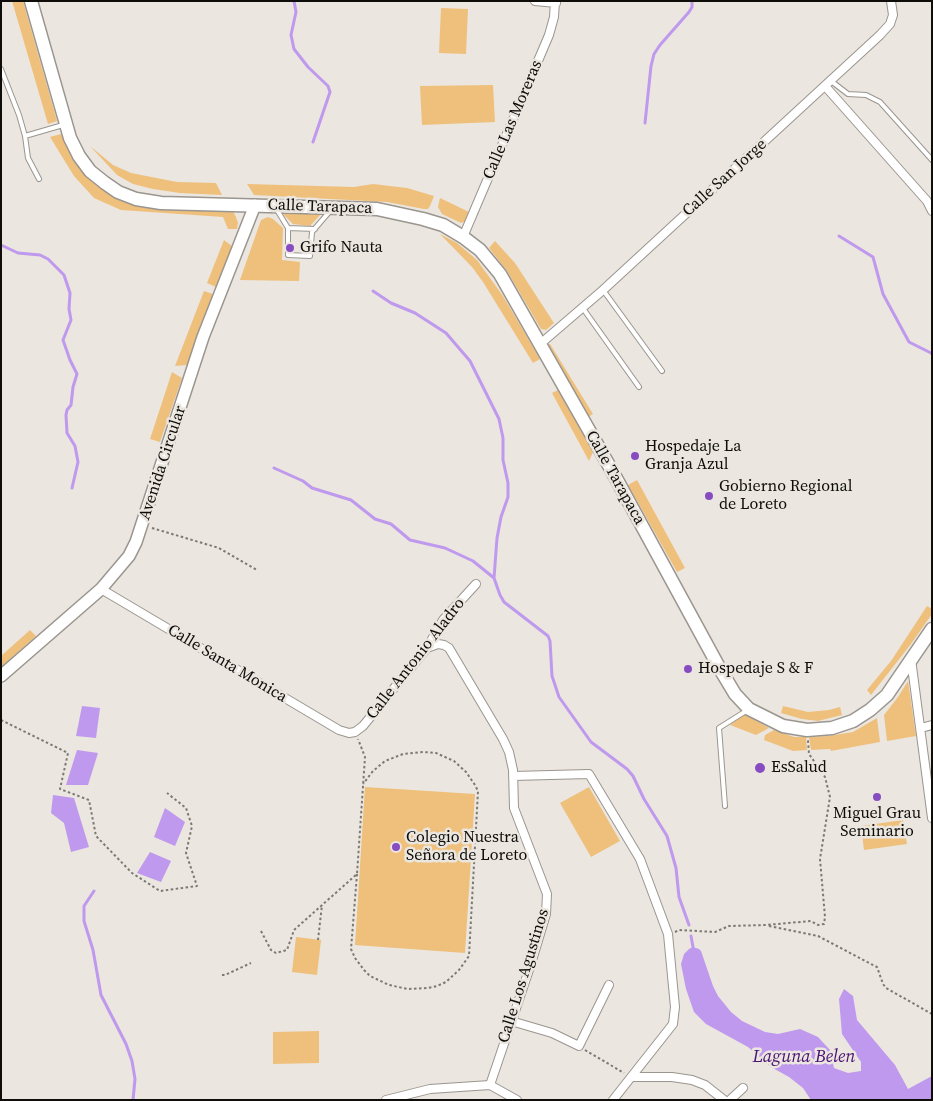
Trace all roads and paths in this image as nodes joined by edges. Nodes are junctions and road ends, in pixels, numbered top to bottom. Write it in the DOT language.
graph roads {
  1 [pos="31,1"];
  2 [pos="535,1"];
  3 [pos="891,1"];
  4 [pos="555,2"];
  5 [pos="1,69"];
  6 [pos="828,83"];
  7 [pos="65,125"];
  8 [pos="25,136"];
  9 [pos="932,160"];
  10 [pos="39,179"];
  11 [pos="255,205"];
  12 [pos="274,206"];
  13 [pos="333,208"];
  14 [pos="932,211"];
  15 [pos="288,228"];
  16 [pos="315,229"];
  17 [pos="464,237"];
  18 [pos="603,290"];
  19 [pos="582,307"];
  20 [pos="539,345"];
  21 [pos="662,371"];
  22 [pos="639,387"];
  23 [pos="143,525"];
  24 [pos="257,570"];
  25 [pos="476,584"];
  26 [pos="101,589"];
  27 [pos="932,629"];
  28 [pos="427,648"];
  29 [pos="911,659"];
  30 [pos="1,676"];
  31 [pos="749,709"];
  32 [pos="1,720"];
  33 [pos="932,725"];
  34 [pos="920,728"];
  35 [pos="807,730"];
  36 [pos="355,732"];
  37 [pos="512,776"];
  38 [pos="363,784"];
  39 [pos="167,793"];
  40 [pos="725,806"];
  41 [pos="932,818"];
  42 [pos="357,874"];
  43 [pos="322,905"];
  44 [pos="766,925"];
  45 [pos="261,931"];
  46 [pos="668,934"];
  47 [pos="318,940"];
  48 [pos="251,963"];
  49 [pos="222,975"];
  50 [pos="609,986"];
  51 [pos="932,1014"];
  52 [pos="511,1021"];
  53 [pos="579,1046"];
  54 [pos="632,1077"];
  55 [pos="490,1085"];
  56 [pos="743,1088"];
  57 [pos="386,1100"];
  58 [pos="517,1100"];
  59 [pos="613,1100"];
  60 [pos="724,1100"];
  61 [pos="730,1100"];
  1 -- 7 [label="main road, Calle Tarapaca"];
  2 -- 4 [label="street"];
  3 -- 6 [label="street, Calle San Jorge"];
  4 -- 17 [label="street, Calle Las Moreras"];
  5 -- 8 [label="lane"];
  6 -- 9 [label="lane"];
  6 -- 14 [label="street"];
  6 -- 18 [label="street, Calle San Jorge"];
  7 -- 8 [label="lane"];
  7 -- 11 [label="main road, Calle Tarapaca"];
  8 -- 10 [label="lane"];
  11 -- 12 [label="main road, Calle Tarapaca"];
  11 -- 23 [label="street, Avenida Circular"];
  12 -- 13 [label="main road, Calle Tarapaca"];
  12 -- 15 [label="lane"];
  13 -- 16 [label="lane"];
  13 -- 17 [label="main road, Calle Tarapaca"];
  15 -- 16 [label="lane"];
  15 -- 16 [label="lane"];
  17 -- 20 [label="main road, Calle Tarapaca"];
  18 -- 19 [label="street, Calle San Jorge"];
  18 -- 21 [label="lane"];
  19 -- 20 [label="street, Calle San Jorge"];
  19 -- 22 [label="lane"];
  20 -- 31 [label="main road, Calle Tarapaca"];
  23 -- 24 [label="path"];
  23 -- 26 [label="street, Avenida Circular"];
  25 -- 28 [label="street, Calle Antonio Aladro"];
  26 -- 30 [label="street, Avenida Circular"];
  26 -- 36 [label="street, Calle Santa Monica"];
  27 -- 29 [label="main road, Calle Tarapaca"];
  28 -- 36 [label="street, Calle Antonio Aladro"];
  28 -- 37 [label="street, Calle Los Agustinos"];
  29 -- 34 [label="street"];
  29 -- 35 [label="main road, Calle Tarapaca"];
  31 -- 35 [label="main road, Calle Tarapaca"];
  31 -- 40 [label="lane"];
  32 -- 39 [label="path"];
  33 -- 34 [label="street"];
  34 -- 41 [label="street"];
  35 -- 44 [label="path"];
  36 -- 38 [label="path"];
  37 -- 46 [label="street"];
  37 -- 52 [label="street, Calle Los Agustinos"];
  38 -- 42 [label="path"];
  38 -- 42 [label="path"];
  42 -- 43 [label="path"];
  43 -- 45 [label="path"];
  43 -- 47 [label="path"];
  44 -- 46 [label="path"];
  44 -- 51 [label="path"];
  46 -- 54 [label="street"];
  48 -- 49 [label="path"];
  50 -- 53 [label="street"];
  52 -- 53 [label="street"];
  52 -- 55 [label="street, Calle Los Agustinos"];
  53 -- 54 [label="path"];
  54 -- 59 [label="street"];
  54 -- 60 [label="street"];
  55 -- 57 [label="street"];
  55 -- 58 [label="street"];
  56 -- 61 [label="street"];
}
